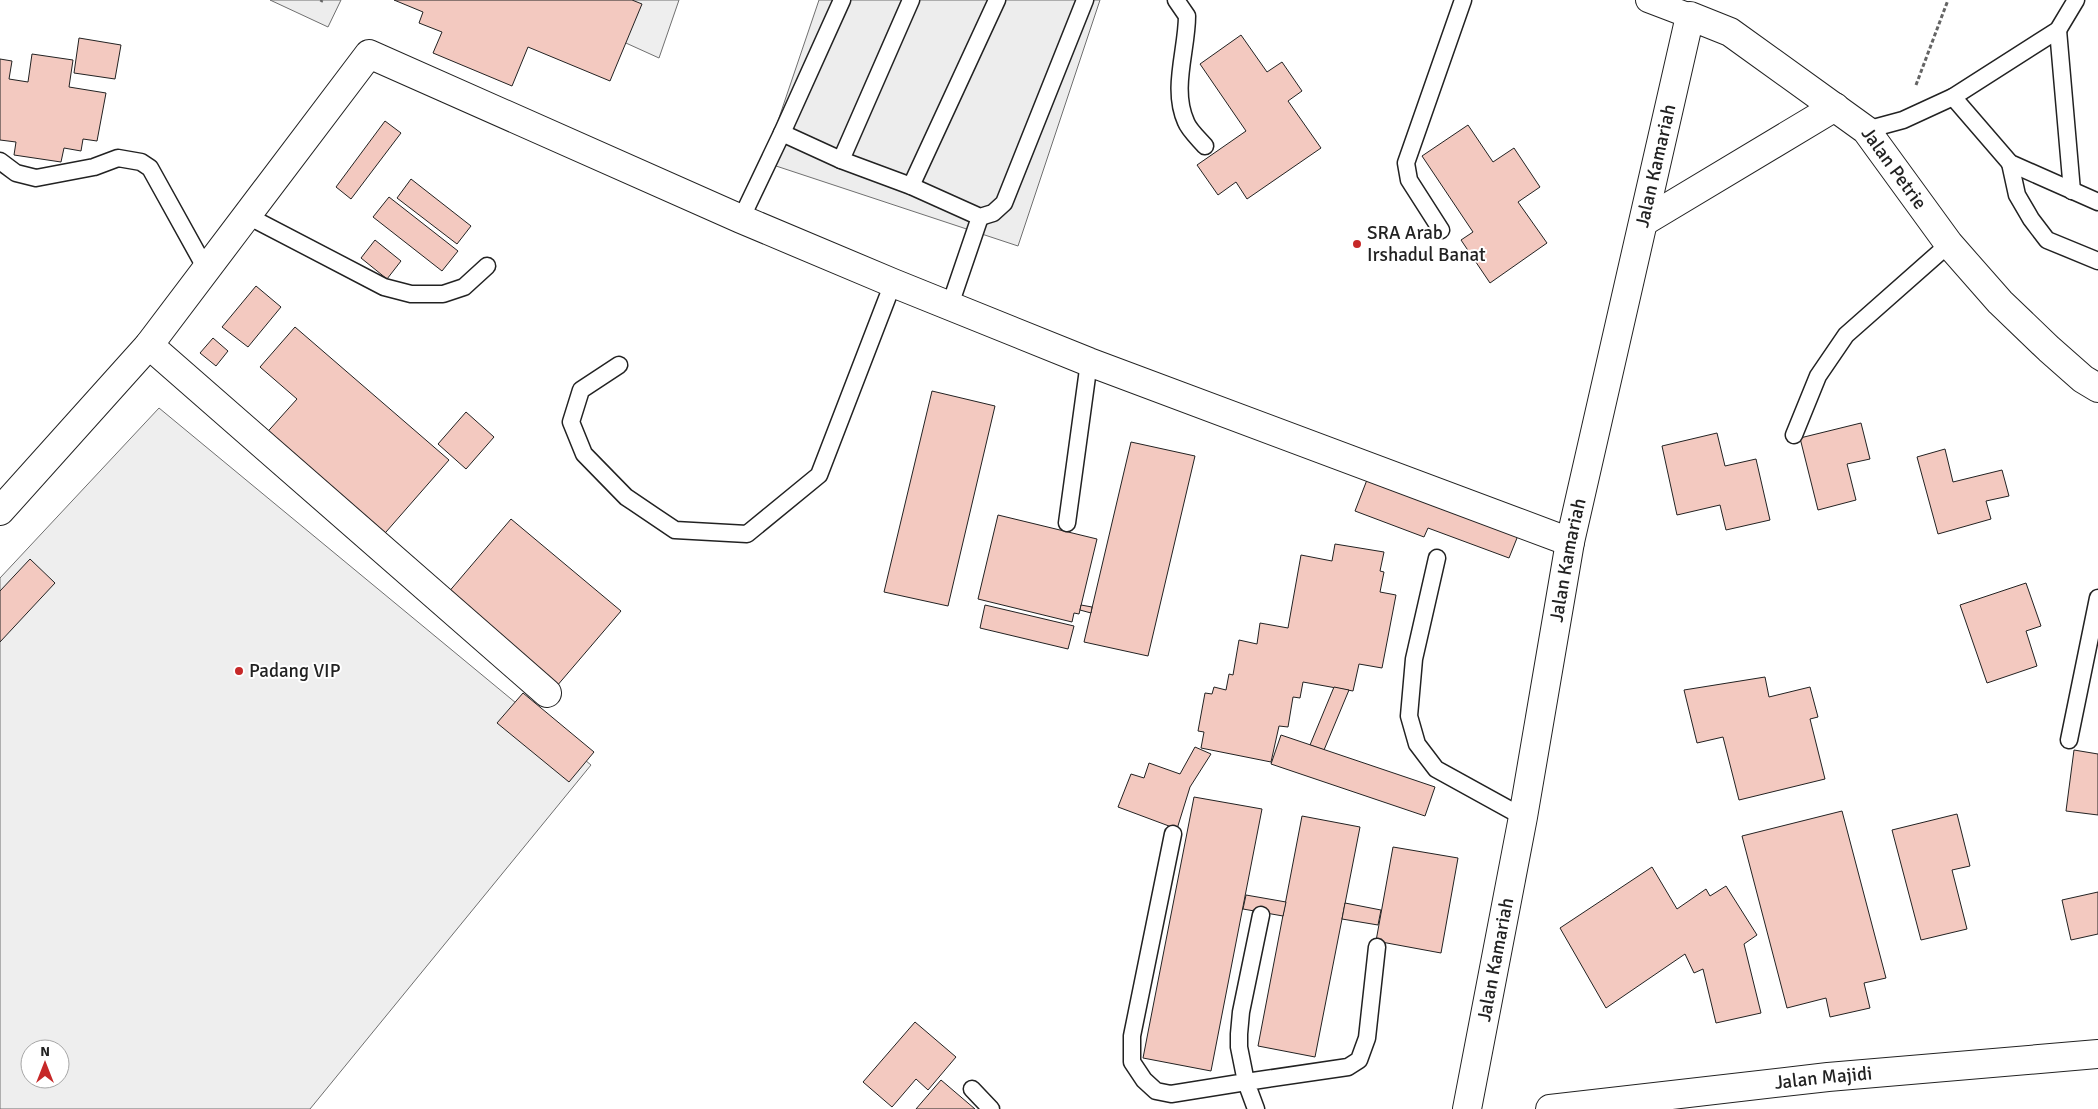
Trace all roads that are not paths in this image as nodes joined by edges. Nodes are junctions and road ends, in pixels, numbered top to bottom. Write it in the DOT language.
graph roads {
  1 [pos="842,0"];
  2 [pos="911,0"];
  3 [pos="997,0"];
  4 [pos="1085,0"];
  5 [pos="1176,0"];
  6 [pos="1463,0"];
  7 [pos="1648,0"];
  8 [pos="2076,0"];
  9 [pos="1690,16"];
  10 [pos="2058,30"];
  11 [pos="1953,97"];
  12 [pos="1835,106"];
  13 [pos="1866,130"];
  14 [pos="782,133"];
  15 [pos="1205,146"];
  16 [pos="841,160"];
  17 [pos="0,161"];
  18 [pos="2010,163"];
  19 [pos="911,186"];
  20 [pos="2072,190"];
  21 [pos="2098,202"];
  22 [pos="246,215"];
  23 [pos="980,216"];
  24 [pos="740,219"];
  25 [pos="1645,221"];
  26 [pos="1441,230"];
  27 [pos="1949,244"];
  28 [pos="2098,261"];
  29 [pos="486,266"];
  30 [pos="206,269"];
  31 [pos="892,283"];
  32 [pos="950,305"];
  33 [pos="149,345"];
  34 [pos="1090,362"];
  35 [pos="619,365"];
  36 [pos="2098,388"];
  37 [pos="1794,435"];
  38 [pos="0,511"];
  39 [pos="1067,524"];
  40 [pos="1570,542"];
  41 [pos="1437,558"];
  42 [pos="2098,598"];
  43 [pos="546,693"];
  44 [pos="2069,740"];
  45 [pos="1524,817"];
  46 [pos="1173,834"];
  47 [pos="1261,916"];
  48 [pos="1377,947"];
  49 [pos="2098,1054"];
  50 [pos="1246,1082"];
  51 [pos="972,1089"];
  52 [pos="991,1109"];
  53 [pos="1256,1109"];
  54 [pos="1467,1109"];
  55 [pos="1550,1109"];
  1 -- 14 [label="lane"];
  2 -- 16 [label="lane"];
  3 -- 19 [label="lane"];
  4 -- 23 [label="lane"];
  5 -- 15 [label="lane"];
  6 -- 26 [label="lane"];
  7 -- 9 [label="street, Jalan Petrie"];
  8 -- 10 [label="lane"];
  9 -- 12 [label="street, Jalan Petrie"];
  9 -- 25 [label="street, Jalan Kamariah"];
  10 -- 11 [label="lane"];
  10 -- 20 [label="lane"];
  11 -- 13 [label="lane"];
  11 -- 18 [label="lane"];
  12 -- 13 [label="street, Jalan Petrie"];
  12 -- 25 [label="street"];
  13 -- 27 [label="street, Jalan Petrie"];
  14 -- 16 [label="lane"];
  14 -- 24 [label="lane"];
  16 -- 19 [label="lane"];
  17 -- 30 [label="lane"];
  18 -- 20 [label="lane"];
  18 -- 28 [label="lane"];
  19 -- 23 [label="lane"];
  20 -- 21 [label="lane"];
  22 -- 24 [label="street"];
  22 -- 29 [label="lane"];
  22 -- 30 [label="street"];
  23 -- 32 [label="lane"];
  24 -- 31 [label="street"];
  25 -- 40 [label="street, Jalan Kamariah"];
  27 -- 36 [label="street, Jalan Petrie"];
  27 -- 37 [label="lane"];
  30 -- 33 [label="street"];
  31 -- 32 [label="street"];
  31 -- 35 [label="lane"];
  32 -- 34 [label="street"];
  33 -- 38 [label="street"];
  33 -- 43 [label="street"];
  34 -- 39 [label="lane"];
  34 -- 40 [label="street"];
  40 -- 45 [label="street, Jalan Kamariah"];
  41 -- 45 [label="lane"];
  42 -- 44 [label="lane"];
  45 -- 54 [label="street, Jalan Kamariah"];
  46 -- 50 [label="lane"];
  47 -- 50 [label="lane"];
  48 -- 50 [label="lane"];
  49 -- 55 [label="street, Jalan Majidi"];
  50 -- 53 [label="lane"];
  51 -- 52 [label="lane"];
}
